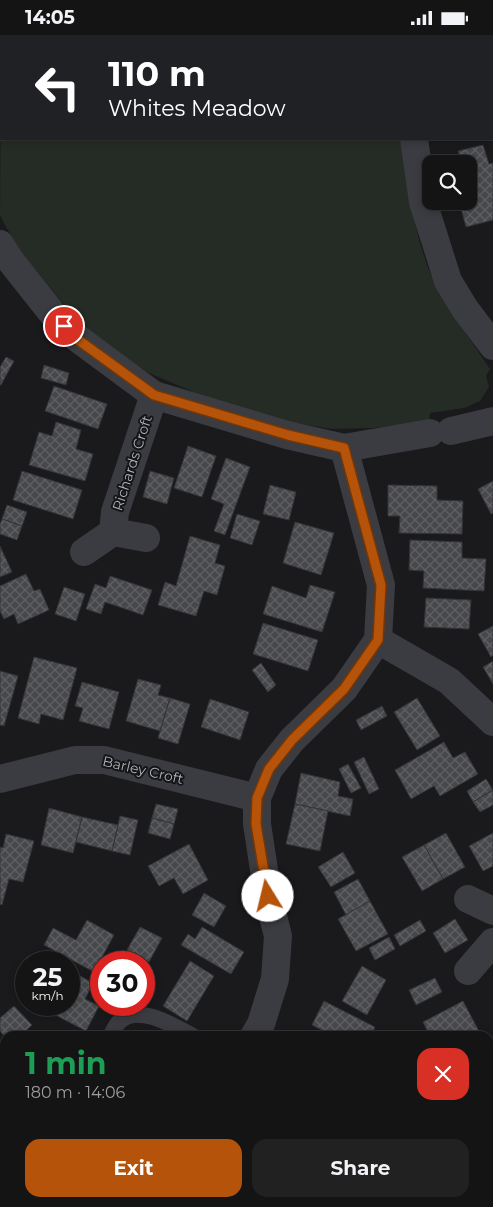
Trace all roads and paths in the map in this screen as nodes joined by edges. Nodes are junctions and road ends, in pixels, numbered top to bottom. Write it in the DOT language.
graph roads {
  1 [pos="414,140"];
  2 [pos="0,244"];
  3 [pos="493,346"];
  4 [pos="154,395"];
  5 [pos="493,421"];
  6 [pos="344,448"];
  7 [pos="113,531"];
  8 [pos="146,539"];
  9 [pos="84,552"];
  10 [pos="378,640"];
  11 [pos="493,722"];
  12 [pos="0,779"];
  13 [pos="257,798"];
  14 [pos="468,899"];
  15 [pos="493,911"];
  16 [pos="493,942"];
  17 [pos="468,971"];
  18 [pos="113,1031"];
  19 [pos="184,1031"];
  20 [pos="257,1031"];
  1 -- 3 [label="street"];
  2 -- 4 [label="street"];
  4 -- 6 [label="street"];
  4 -- 7 [label="street, Richards Croft"];
  5 -- 6 [label="street"];
  6 -- 10 [label="street"];
  7 -- 8 [label="street"];
  7 -- 9 [label="street"];
  10 -- 11 [label="street"];
  10 -- 13 [label="street"];
  12 -- 13 [label="street, Barley Croft"];
  13 -- 20 [label="street"];
  14 -- 15 [label="street"];
  16 -- 17 [label="street"];
  18 -- 19 [label="lane"];
}
